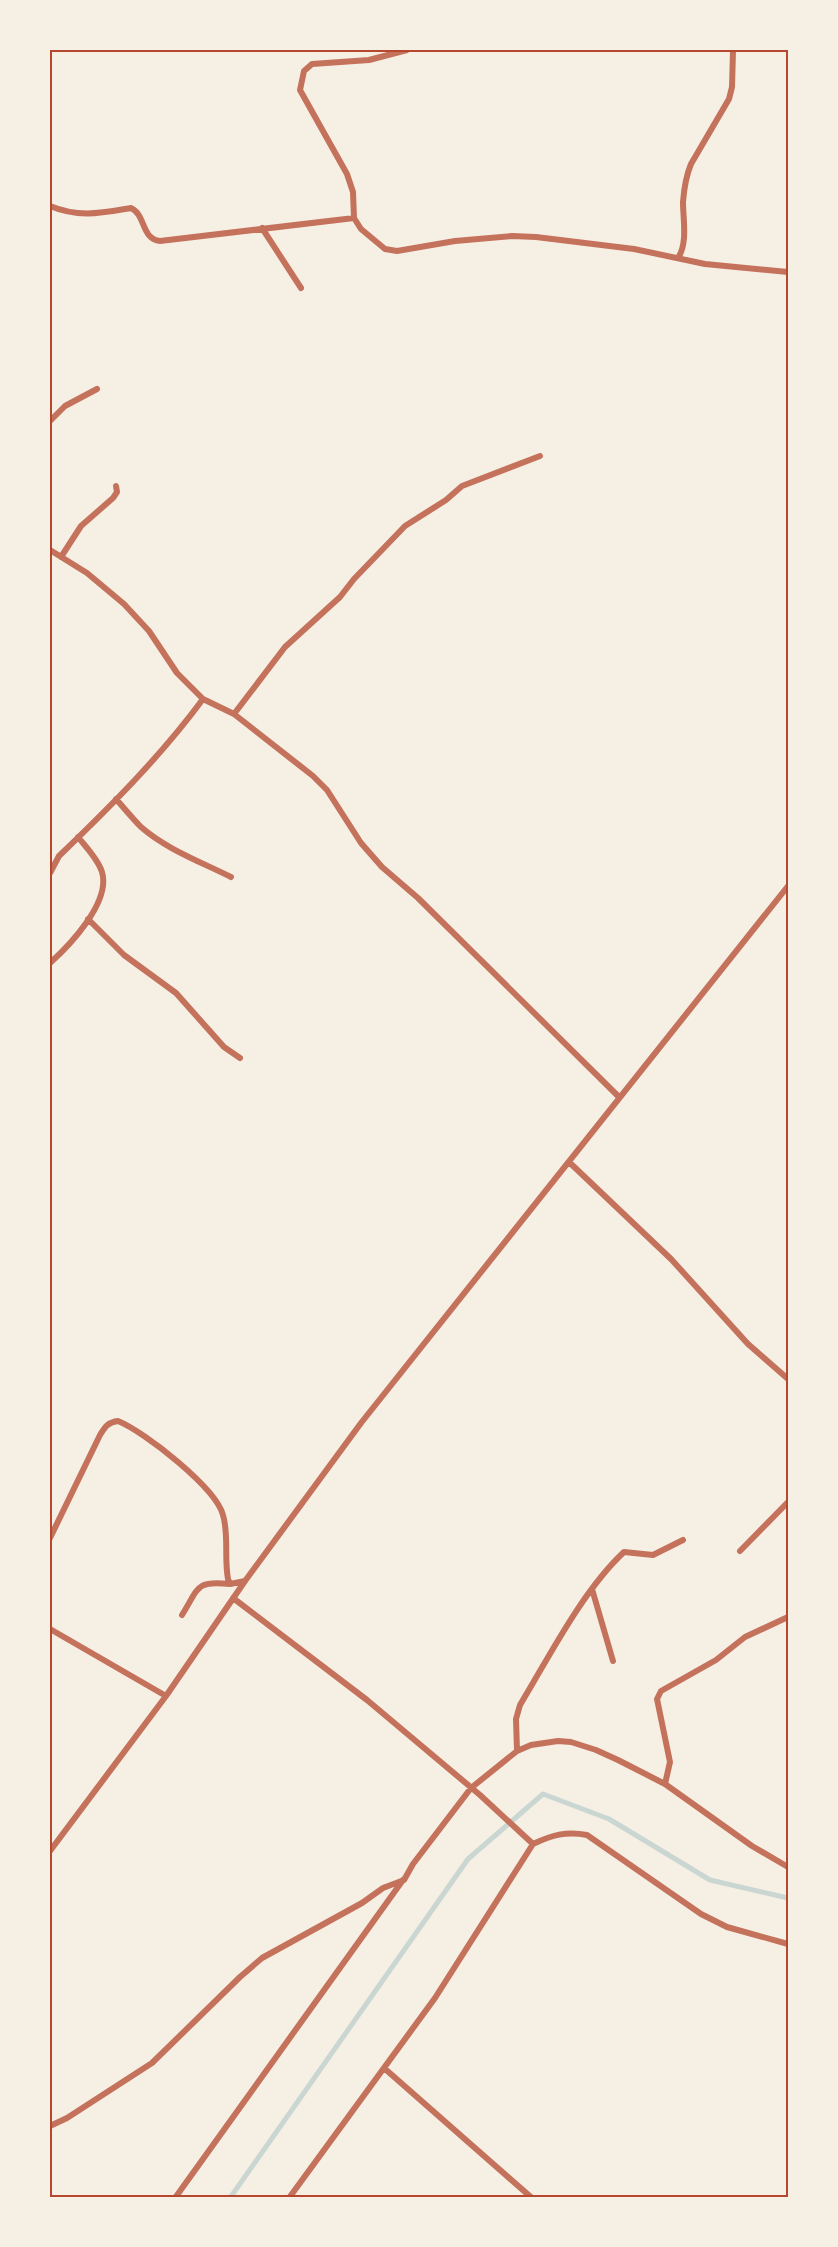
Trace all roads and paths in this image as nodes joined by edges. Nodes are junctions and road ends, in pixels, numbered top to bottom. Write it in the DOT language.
graph roads {
  1 [pos="407,50"];
  2 [pos="734,51"];
  3 [pos="50,206"];
  4 [pos="354,218"];
  5 [pos="262,228"];
  6 [pos="678,258"];
  7 [pos="789,272"];
  8 [pos="301,288"];
  9 [pos="96,389"];
  10 [pos="50,421"];
  11 [pos="540,456"];
  12 [pos="116,486"];
  13 [pos="50,550"];
  14 [pos="61,557"];
  15 [pos="203,699"];
  16 [pos="234,714"];
  17 [pos="116,799"];
  18 [pos="78,837"];
  19 [pos="50,873"];
  20 [pos="231,877"];
  21 [pos="789,886"];
  22 [pos="88,919"];
  23 [pos="50,963"];
  24 [pos="240,1058"];
  25 [pos="619,1097"];
  26 [pos="569,1162"];
  27 [pos="789,1379"];
  28 [pos="789,1502"];
  29 [pos="50,1538"];
  30 [pos="683,1540"];
  31 [pos="740,1551"];
  32 [pos="245,1581"];
  33 [pos="230,1584"];
  34 [pos="592,1589"];
  35 [pos="233,1598"];
  36 [pos="182,1615"];
  37 [pos="789,1617"];
  38 [pos="50,1629"];
  39 [pos="613,1661"];
  40 [pos="166,1696"];
  41 [pos="517,1751"];
  42 [pos="665,1784"];
  43 [pos="471,1788"];
  44 [pos="533,1844"];
  45 [pos="50,1851"];
  46 [pos="789,1866"];
  47 [pos="404,1880"];
  48 [pos="789,1944"];
  49 [pos="384,2068"];
  50 [pos="50,2126"];
  51 [pos="175,2198"];
  52 [pos="289,2198"];
  53 [pos="532,2198"];
  1 -- 4 [label="street"];
  2 -- 6 [label="street"];
  3 -- 5 [label="street"];
  4 -- 5 [label="street"];
  4 -- 6 [label="street"];
  5 -- 8 [label="street"];
  6 -- 7 [label="street"];
  9 -- 10 [label="street"];
  11 -- 16 [label="street"];
  12 -- 14 [label="street"];
  13 -- 14 [label="street"];
  14 -- 15 [label="street"];
  15 -- 16 [label="street"];
  15 -- 17 [label="street"];
  16 -- 25 [label="street"];
  17 -- 18 [label="street"];
  17 -- 20 [label="street"];
  18 -- 19 [label="street"];
  18 -- 22 [label="street"];
  21 -- 25 [label="street"];
  22 -- 23 [label="street"];
  22 -- 24 [label="street"];
  25 -- 26 [label="street"];
  26 -- 27 [label="street"];
  26 -- 32 [label="street"];
  28 -- 31 [label="street"];
  29 -- 33 [label="street"];
  30 -- 34 [label="street"];
  32 -- 33 [label="street"];
  32 -- 35 [label="street"];
  33 -- 36 [label="street"];
  34 -- 39 [label="street"];
  34 -- 41 [label="street"];
  35 -- 40 [label="street"];
  35 -- 43 [label="street"];
  37 -- 42 [label="street"];
  38 -- 40 [label="street"];
  40 -- 45 [label="street"];
  41 -- 42 [label="street"];
  41 -- 43 [label="street"];
  42 -- 46 [label="street"];
  43 -- 44 [label="street"];
  43 -- 47 [label="street"];
  44 -- 48 [label="street"];
  44 -- 49 [label="street"];
  47 -- 50 [label="street"];
  47 -- 51 [label="street"];
  49 -- 52 [label="street"];
  49 -- 53 [label="street"];
}
